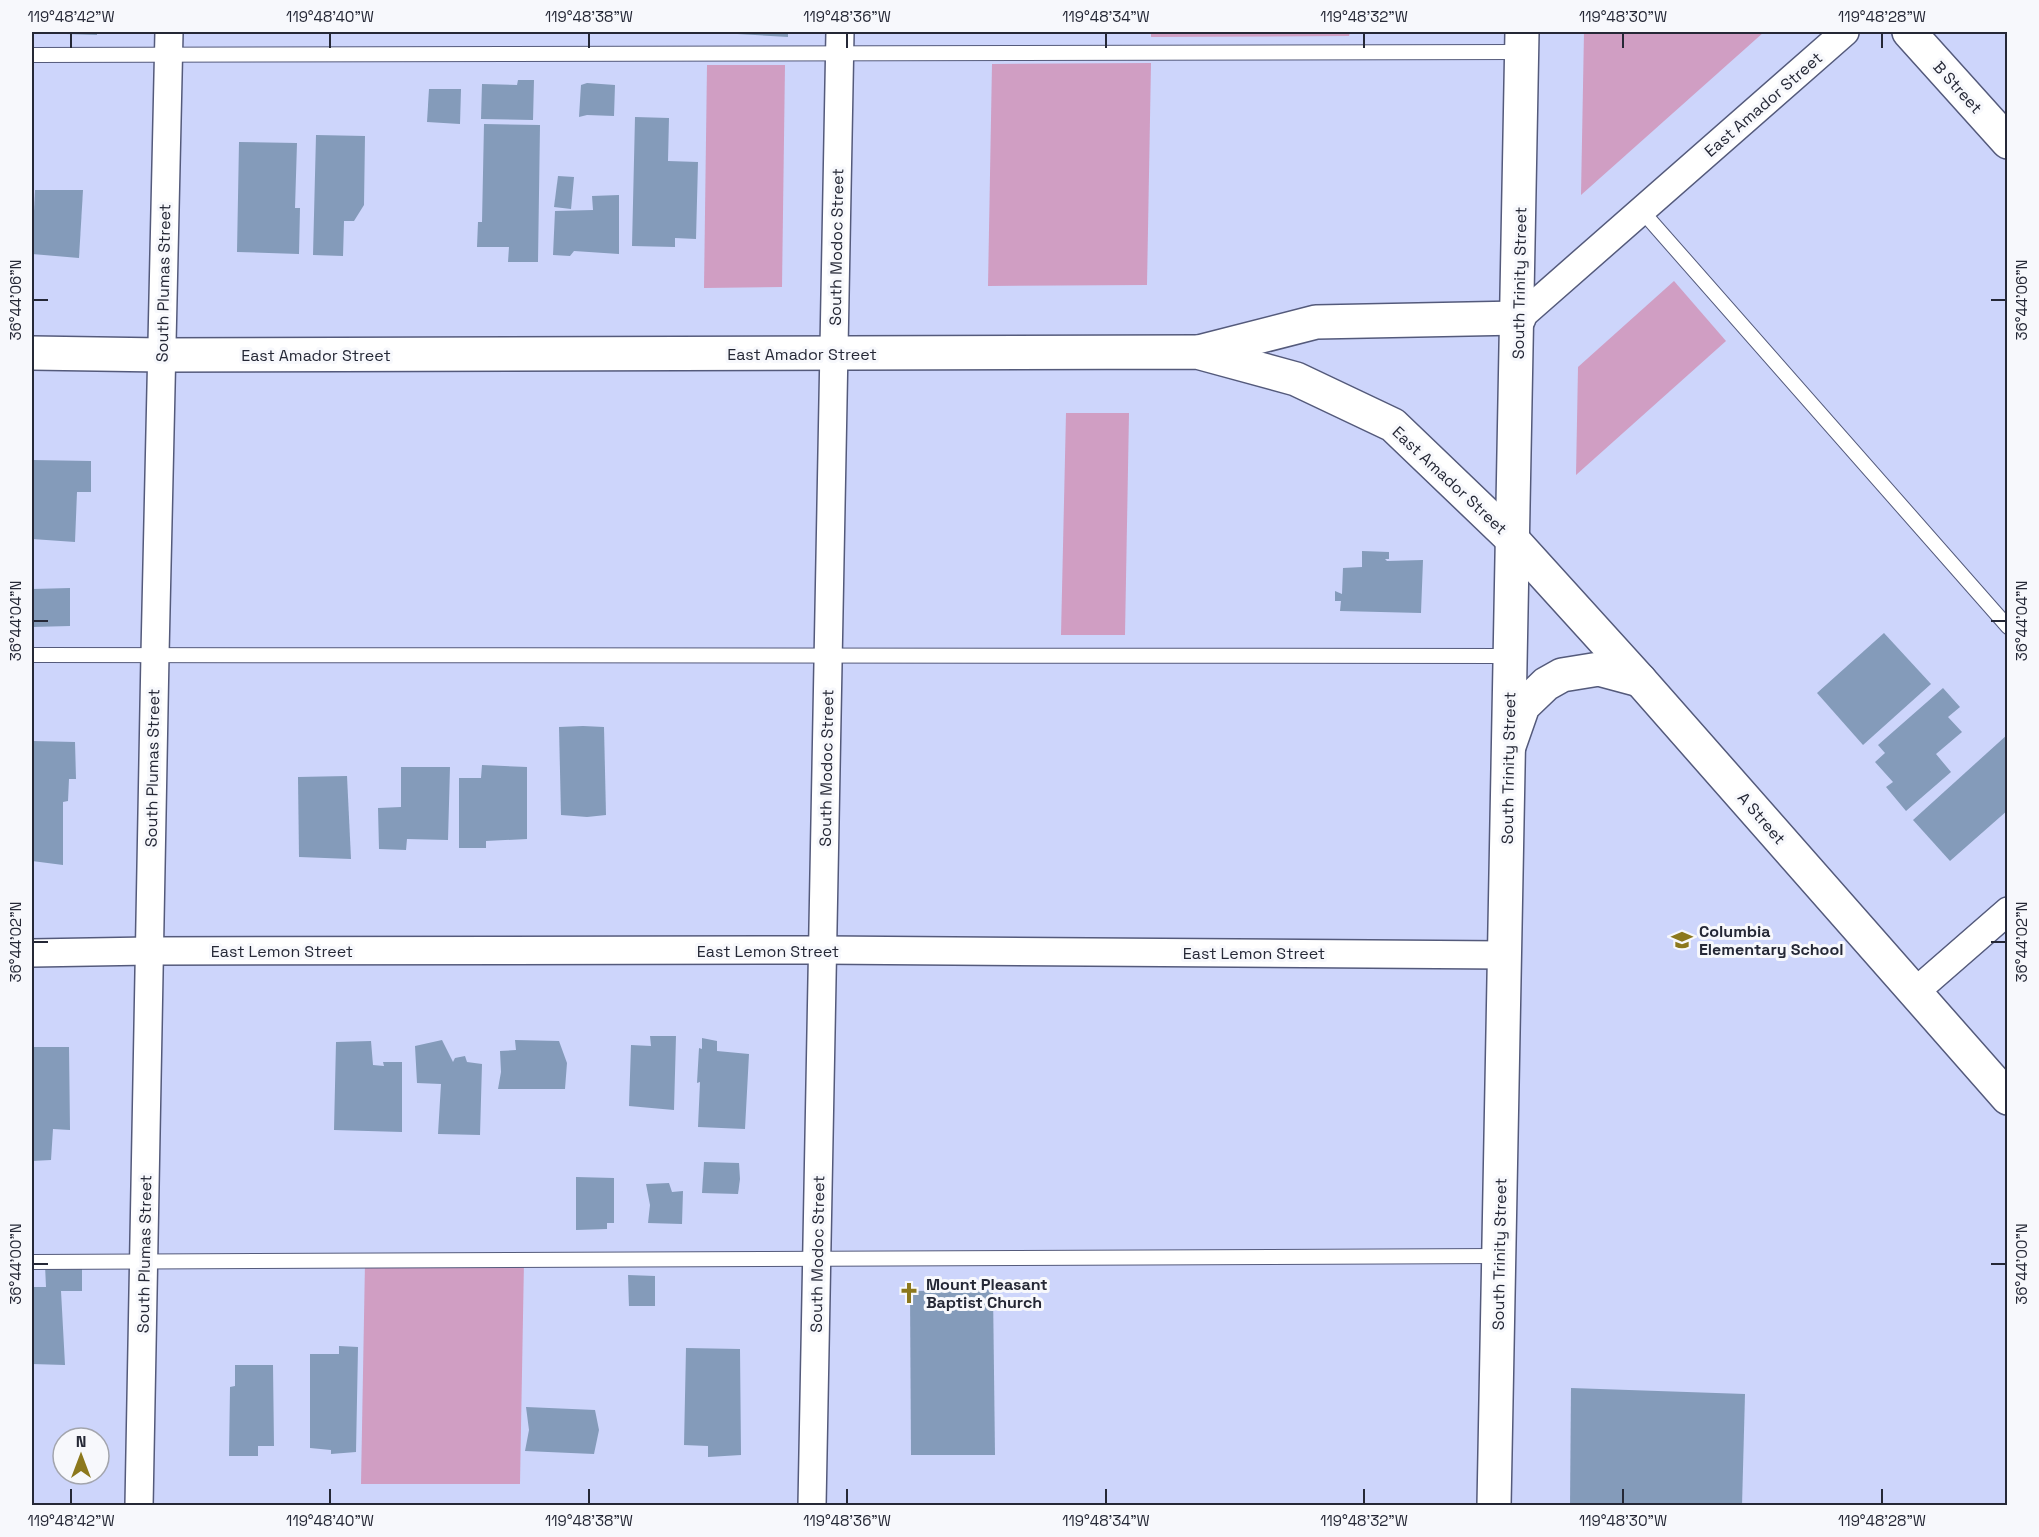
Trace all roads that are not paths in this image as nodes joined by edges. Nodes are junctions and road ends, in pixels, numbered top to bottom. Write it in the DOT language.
graph roads {
  1 [pos="1845,32"];
  2 [pos="1909,32"];
  3 [pos="840,42"];
  4 [pos="1522,42"];
  5 [pos="169,43"];
  6 [pos="32,55"];
  7 [pos="2007,142"];
  8 [pos="1642,211"];
  9 [pos="1519,318"];
  10 [pos="1197,352"];
  11 [pos="32,353"];
  12 [pos="833,354"];
  13 [pos="162,355"];
  14 [pos="1513,540"];
  15 [pos="2007,627"];
  16 [pos="155,654"];
  17 [pos="32,655"];
  18 [pos="1510,656"];
  19 [pos="828,657"];
  20 [pos="1640,680"];
  21 [pos="1509,746"];
  22 [pos="2007,911"];
  23 [pos="149,951"];
  24 [pos="822,951"];
  25 [pos="32,953"];
  26 [pos="1504,955"];
  27 [pos="1916,992"];
  28 [pos="2007,1098"];
  29 [pos="1499,1256"];
  30 [pos="816,1259"];
  31 [pos="32,1262"];
  32 [pos="143,1262"];
  33 [pos="139,1506"];
  34 [pos="812,1506"];
  35 [pos="1494,1506"];
  1 -- 8 [label="street, East Amador Street"];
  2 -- 7 [label="main road, B Street"];
  3 -- 4 [label="lane"];
  3 -- 5 [label="lane"];
  3 -- 12 [label="street, South Modoc Street"];
  4 -- 9 [label="main road, South Trinity Street"];
  5 -- 6 [label="lane"];
  5 -- 13 [label="street, South Plumas Street"];
  8 -- 9 [label="street, East Amador Street"];
  8 -- 15 [label="lane"];
  9 -- 10 [label="main road"];
  9 -- 14 [label="main road, South Trinity Street"];
  10 -- 12 [label="main road, East Amador Street"];
  10 -- 14 [label="main road, East Amador Street"];
  11 -- 13 [label="main road, East Amador Street"];
  12 -- 13 [label="main road, East Amador Street"];
  12 -- 19 [label="street, South Modoc Street"];
  13 -- 16 [label="street, South Plumas Street"];
  14 -- 18 [label="main road, South Trinity Street"];
  14 -- 20 [label="main road, A Street"];
  16 -- 17 [label="lane"];
  16 -- 19 [label="lane"];
  16 -- 23 [label="street, South Plumas Street"];
  18 -- 19 [label="lane"];
  18 -- 21 [label="main road, South Trinity Street"];
  19 -- 24 [label="street, South Modoc Street"];
  20 -- 21 [label="main road"];
  20 -- 27 [label="main road, A Street"];
  21 -- 26 [label="main road, South Trinity Street"];
  22 -- 27 [label="street"];
  23 -- 24 [label="street, East Lemon Street"];
  23 -- 25 [label="street, East Lemon Street"];
  23 -- 32 [label="street, South Plumas Street"];
  24 -- 26 [label="street, East Lemon Street"];
  24 -- 30 [label="street, South Modoc Street"];
  26 -- 29 [label="main road, South Trinity Street"];
  27 -- 28 [label="main road, A Street"];
  29 -- 30 [label="lane"];
  29 -- 35 [label="main road, South Trinity Street"];
  30 -- 32 [label="lane"];
  30 -- 34 [label="street, South Modoc Street"];
  31 -- 32 [label="lane"];
  32 -- 33 [label="street, South Plumas Street"];
}
